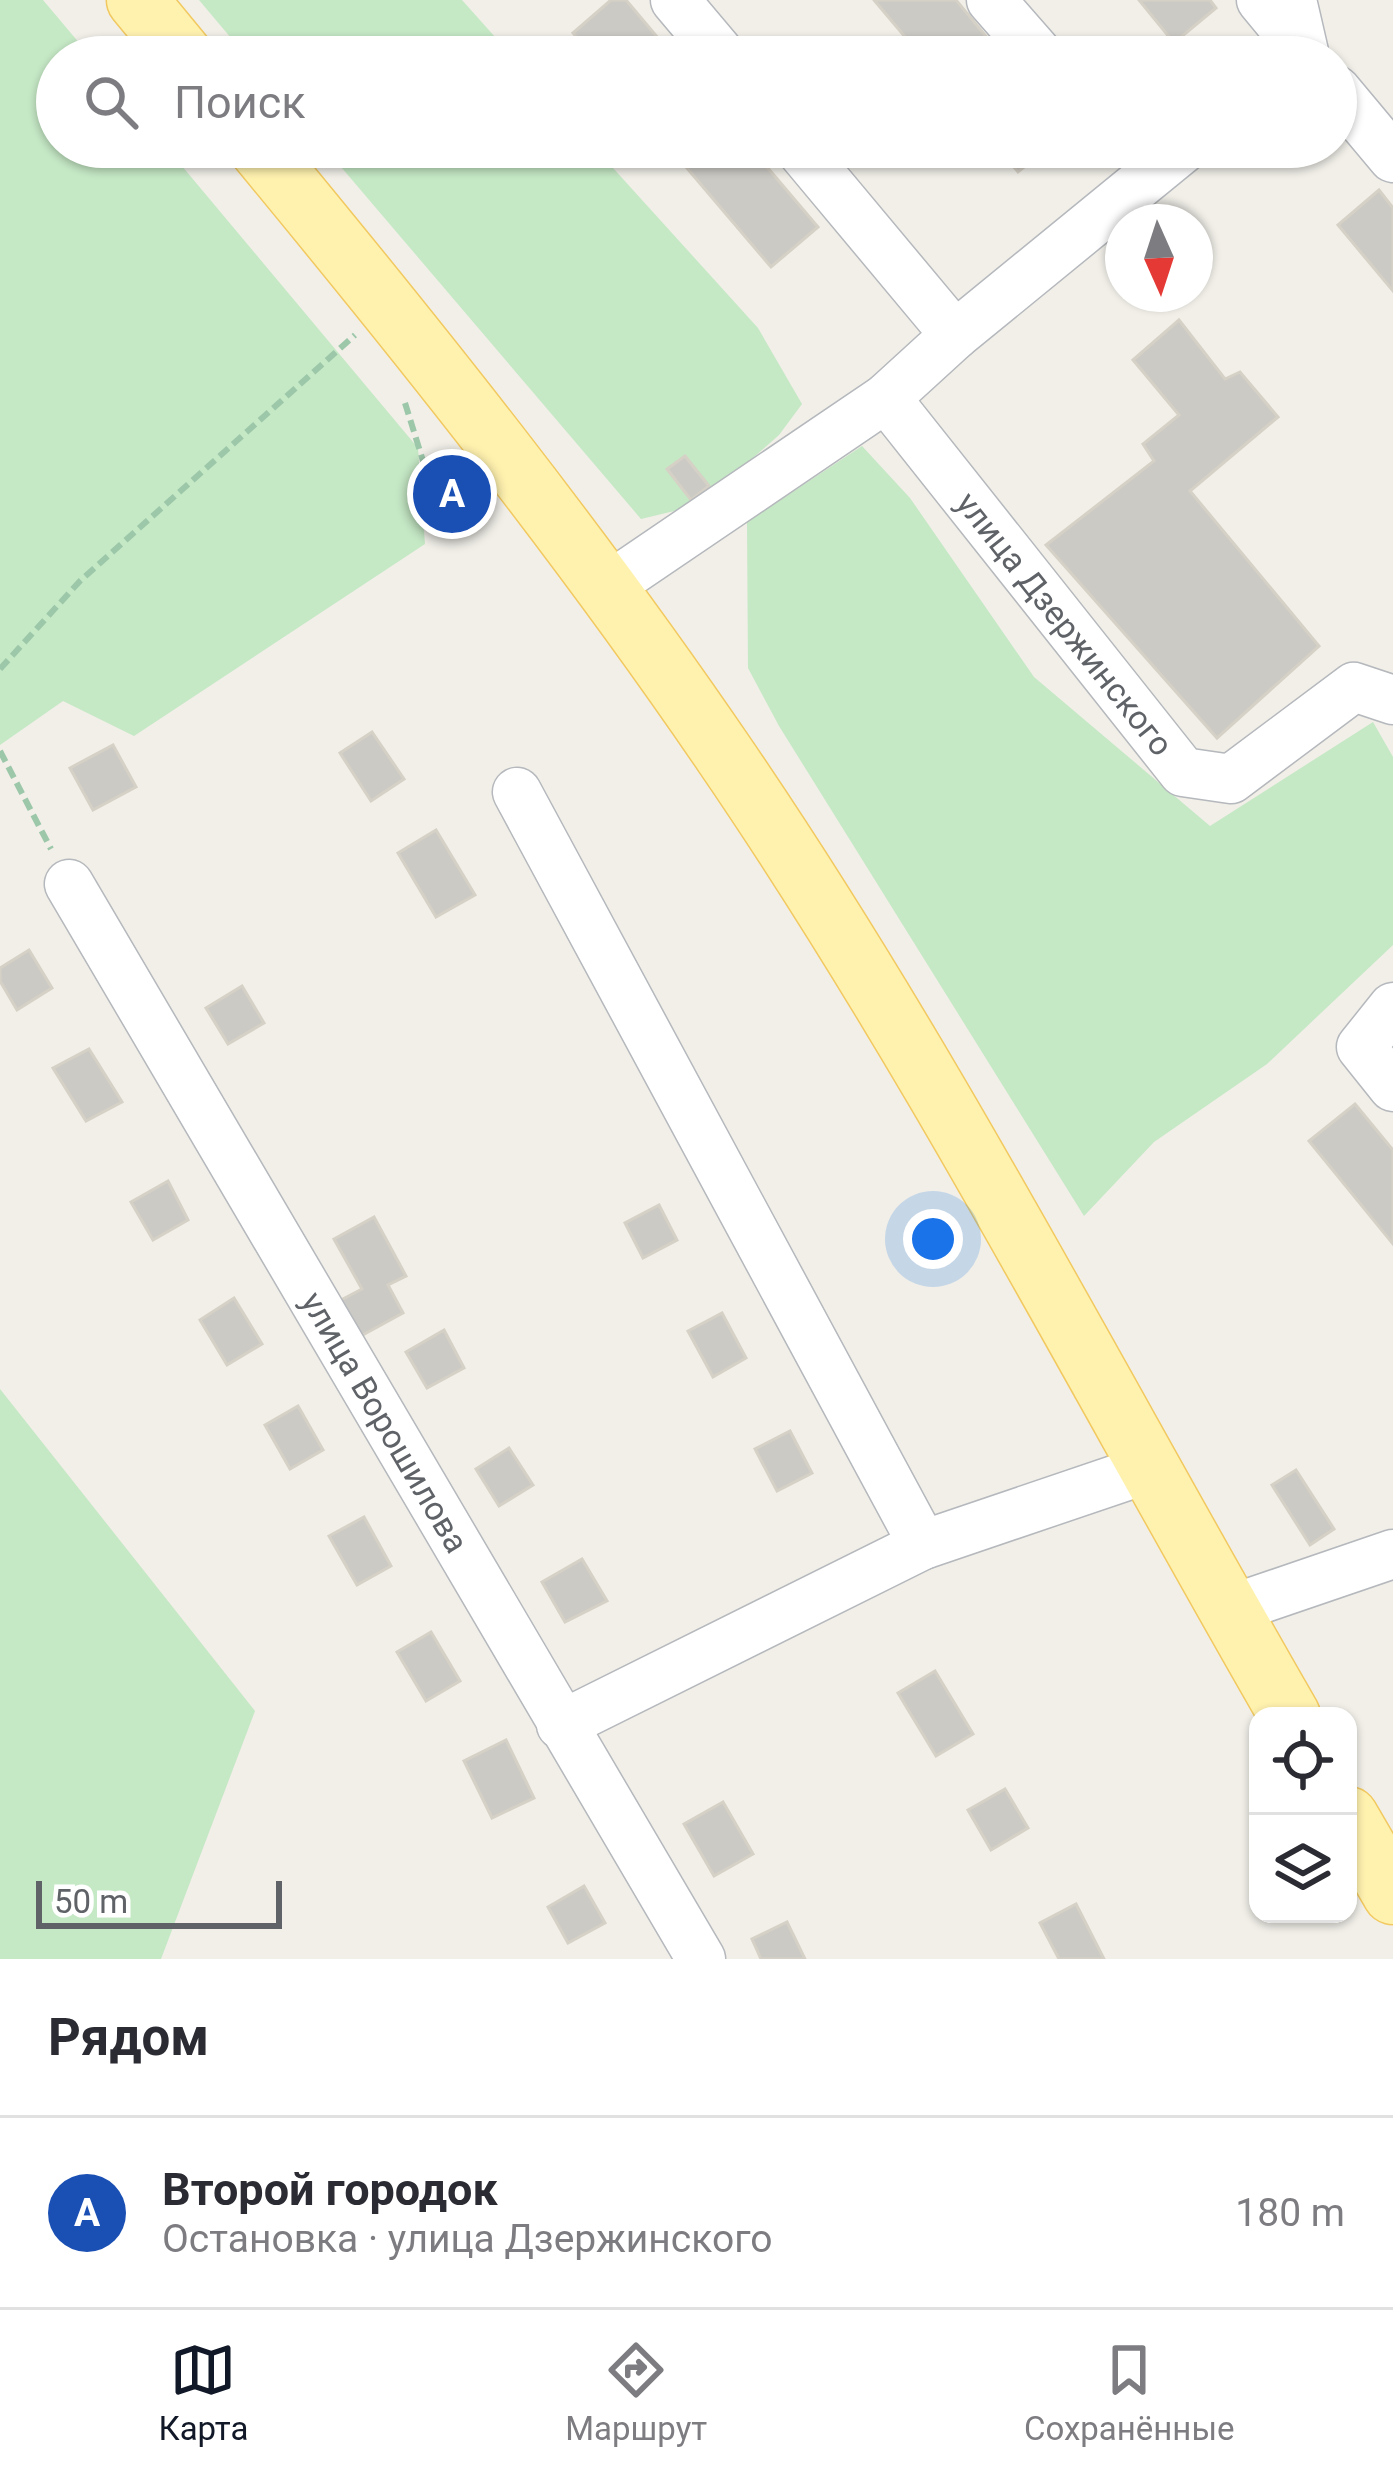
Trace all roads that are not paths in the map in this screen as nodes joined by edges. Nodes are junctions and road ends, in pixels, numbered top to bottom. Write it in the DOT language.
graph roads {
  1 [pos="137,0"];
  2 [pos="676,0"];
  3 [pos="991,0"];
  4 [pos="1261,0"];
  5 [pos="1292,0"];
  6 [pos="167,36"];
  7 [pos="706,36"];
  8 [pos="1023,36"];
  9 [pos="1289,36"];
  10 [pos="1300,36"];
  11 [pos="1357,115"];
  12 [pos="1393,158"];
  13 [pos="276,168"];
  14 [pos="816,168"];
  15 [pos="1139,168"];
  16 [pos="955,335"];
  17 [pos="886,398"];
  18 [pos="606,588"];
  19 [pos="1393,700"];
  20 [pos="517,792"];
  21 [pos="70,884"];
  22 [pos="1393,1007"];
  23 [pos="1393,1087"];
  24 [pos="1150,1468"];
  25 [pos="923,1545"];
  26 [pos="1393,1554"];
  27 [pos="1229,1610"];
  28 [pos="1285,1707"];
  29 [pos="560,1725"];
  30 [pos="1357,1832"];
  31 [pos="1393,1894"];
  32 [pos="701,1959"];
  1 -- 6 [label="main road"];
  2 -- 7 [label="street"];
  3 -- 8 [label="street"];
  4 -- 9 [label="street"];
  5 -- 10 [label="street"];
  11 -- 12 [label="street"];
  13 -- 18 [label="main road"];
  14 -- 16 [label="street"];
  15 -- 16 [label="street"];
  16 -- 17 [label="street"];
  17 -- 18 [label="street"];
  17 -- 19 [label="street, улица Дзержинского"];
  18 -- 24 [label="main road"];
  20 -- 25 [label="street"];
  21 -- 29 [label="street, улица Ворошилова"];
  22 -- 23 [label="street"];
  24 -- 25 [label="street"];
  24 -- 27 [label="main road"];
  25 -- 29 [label="street"];
  26 -- 27 [label="street"];
  27 -- 28 [label="main road"];
  29 -- 32 [label="street, улица Ворошилова"];
  30 -- 31 [label="main road"];
}
